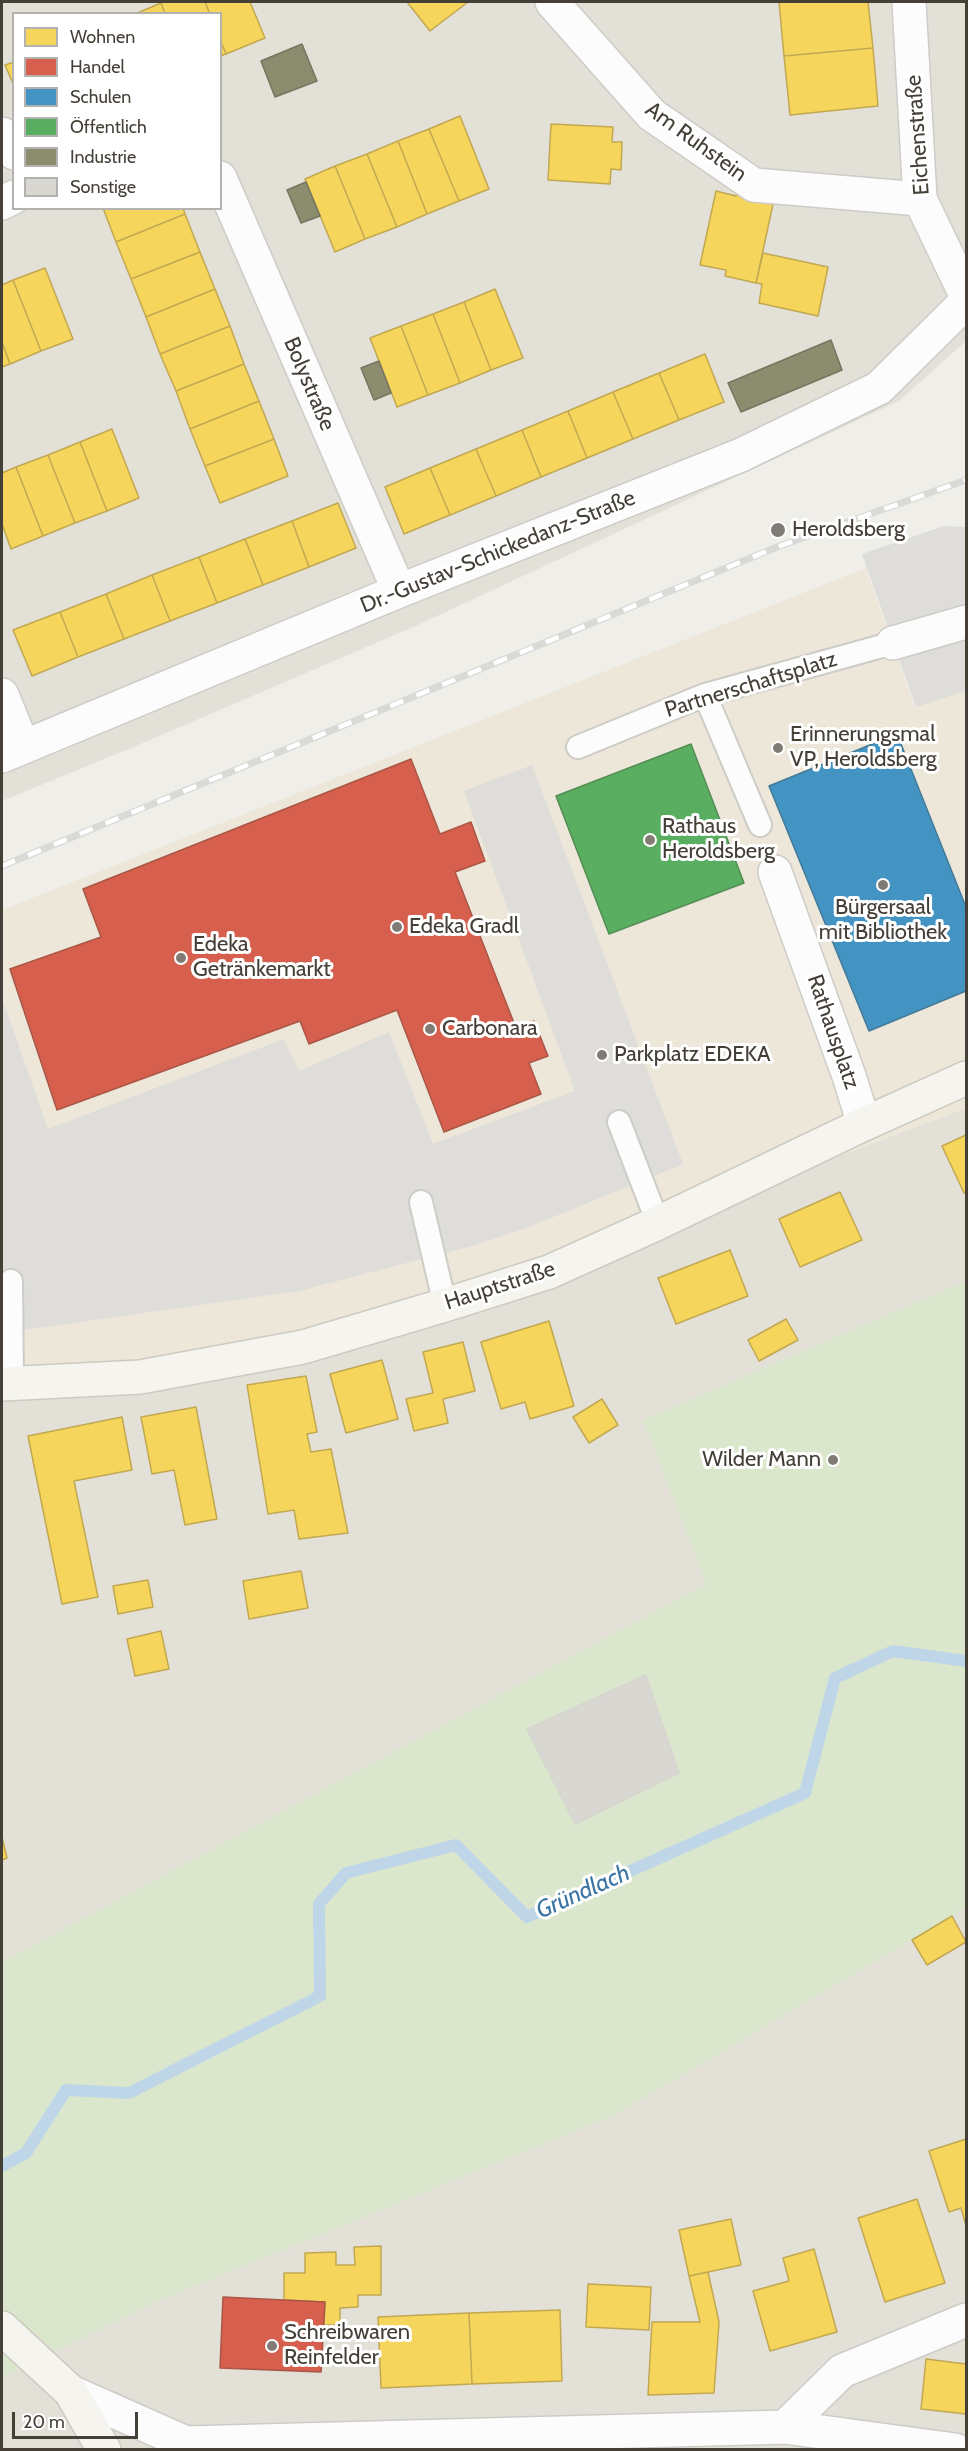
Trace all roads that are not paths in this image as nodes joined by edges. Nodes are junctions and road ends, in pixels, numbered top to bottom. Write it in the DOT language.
graph roads {
  1 [pos="552,2"];
  2 [pos="909,2"];
  3 [pos="2,134"];
  4 [pos="12,150"];
  5 [pos="222,183"];
  6 [pos="920,199"];
  7 [pos="966,295"];
  8 [pos="966,302"];
  9 [pos="399,591"];
  10 [pos="966,622"];
  11 [pos="893,643"];
  12 [pos="2,695"];
  13 [pos="705,695"];
  14 [pos="578,747"];
  15 [pos="12,752"];
  16 [pos="760,825"];
  17 [pos="775,872"];
  18 [pos="966,1078"];
  19 [pos="620,1122"];
  20 [pos="864,1124"];
  21 [pos="421,1203"];
  22 [pos="658,1223"];
  23 [pos="11,1281"];
  24 [pos="445,1305"];
  25 [pos="7,1384"];
  26 [pos="966,2320"];
  27 [pos="2,2328"];
  28 [pos="70,2392"];
  29 [pos="785,2427"];
  30 [pos="625,2441"];
  31 [pos="185,2446"];
  32 [pos="104,2450"];
  33 [pos="955,2450"];
  1 -- 6 [label="street, Am Ruhstein"];
  2 -- 6 [label="street, Eichenstraße"];
  3 -- 4 [label="street"];
  5 -- 9 [label="street, Bolystraße"];
  6 -- 7 [label="street, Eichenstraße"];
  8 -- 9 [label="street, Dr.-Gustav-Schickedanz-Straße"];
  9 -- 15 [label="street, Dr.-Gustav-Schickedanz-Straße"];
  10 -- 11 [label="street"];
  11 -- 13 [label="lane, Partnerschaftsplatz"];
  12 -- 15 [label="street"];
  13 -- 14 [label="lane, Partnerschaftsplatz"];
  13 -- 16 [label="lane"];
  17 -- 20 [label="street, Rathausplatz"];
  18 -- 20 [label="street, Hauptstraße"];
  19 -- 22 [label="lane"];
  20 -- 22 [label="street, Hauptstraße"];
  21 -- 24 [label="lane"];
  22 -- 24 [label="street, Hauptstraße"];
  23 -- 25 [label="lane"];
  24 -- 25 [label="street, Hauptstraße"];
  26 -- 29 [label="street"];
  27 -- 28 [label="street"];
  28 -- 31 [label="street"];
  28 -- 32 [label="street"];
  29 -- 30 [label="street"];
  29 -- 33 [label="street"];
  30 -- 31 [label="street"];
}
